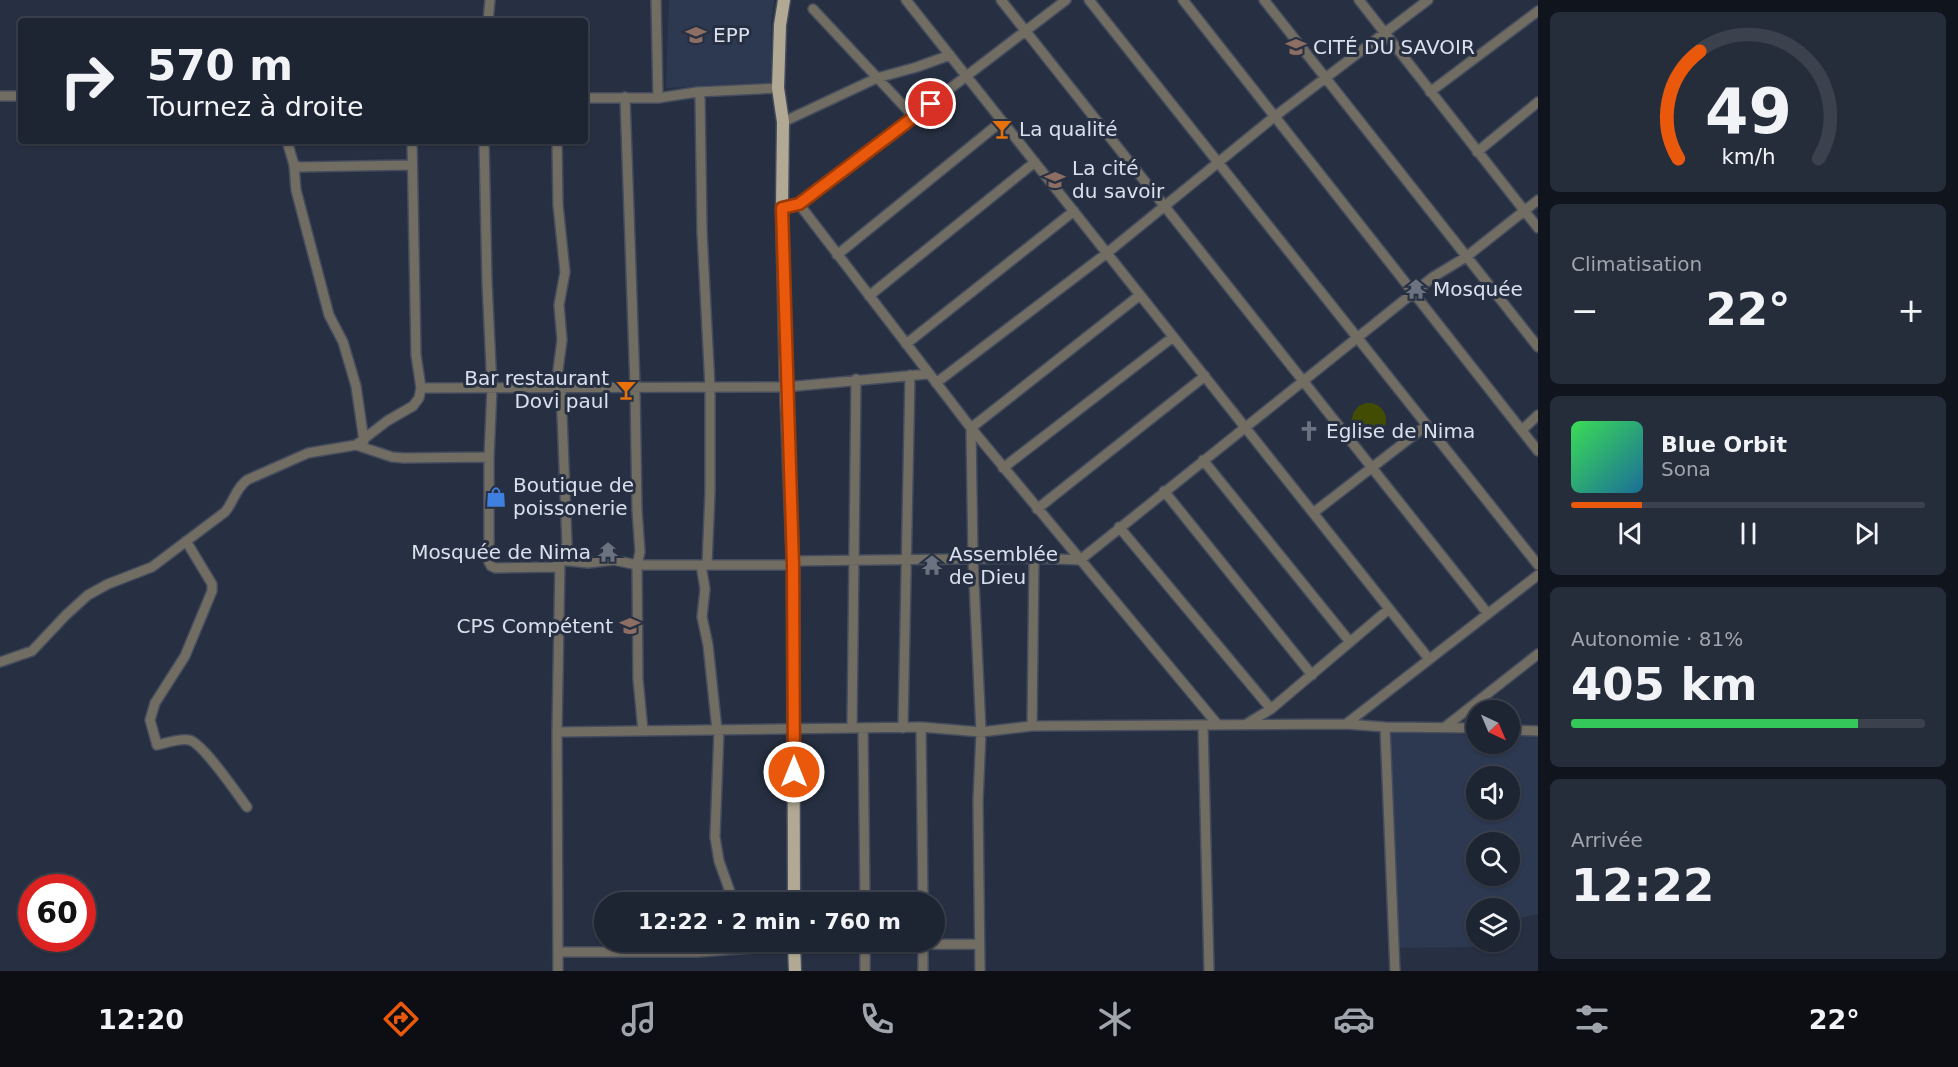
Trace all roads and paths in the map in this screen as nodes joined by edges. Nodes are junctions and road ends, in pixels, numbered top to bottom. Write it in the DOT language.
graph roads {
  1 [pos="489,0"];
  2 [pos="656,0"];
  3 [pos="784,0"];
  4 [pos="906,0"];
  5 [pos="1001,0"];
  6 [pos="1066,0"];
  7 [pos="1089,0"];
  8 [pos="1183,0"];
  9 [pos="1264,0"];
  10 [pos="1359,0"];
  11 [pos="1428,0"];
  12 [pos="813,9"];
  13 [pos="1538,11"];
  14 [pos="488,18"];
  15 [pos="1026,30"];
  16 [pos="1384,33"];
  17 [pos="950,55"];
  18 [pos="967,76"];
  19 [pos="877,78"];
  20 [pos="1325,78"];
  21 [pos="778,88"];
  22 [pos="697,92"];
  23 [pos="1430,92"];
  24 [pos="0,96"];
  25 [pos="18,96"];
  26 [pos="625,97"];
  27 [pos="588,98"];
  28 [pos="658,98"];
  29 [pos="1538,102"];
  30 [pos="914,117"];
  31 [pos="1274,117"];
  32 [pos="1002,121"];
  33 [pos="783,122"];
  34 [pos="288,144"];
  35 [pos="412,144"];
  36 [pos="484,144"];
  37 [pos="557,144"];
  38 [pos="1477,152"];
  39 [pos="1219,161"];
  40 [pos="1035,162"];
  41 [pos="294,165"];
  42 [pos="411,165"];
  43 [pos="1538,200"];
  44 [pos="799,204"];
  45 [pos="1164,206"];
  46 [pos="782,208"];
  47 [pos="1525,210"];
  48 [pos="1074,211"];
  49 [pos="1538,228"];
  50 [pos="1107,253"];
  51 [pos="837,255"];
  52 [pos="1466,257"];
  53 [pos="1413,293"];
  54 [pos="1140,295"];
  55 [pos="869,296"];
  56 [pos="1173,337"];
  57 [pos="1358,337"];
  58 [pos="906,344"];
  59 [pos="1538,347"];
  60 [pos="928,374"];
  61 [pos="910,375"];
  62 [pos="1205,376"];
  63 [pos="856,380"];
  64 [pos="1303,380"];
  65 [pos="936,383"];
  66 [pos="635,386"];
  67 [pos="710,387"];
  68 [pos="786,387"];
  69 [pos="421,388"];
  70 [pos="492,388"];
  71 [pos="561,388"];
  72 [pos="1538,416"];
  73 [pos="1427,425"];
  74 [pos="1245,427"];
  75 [pos="971,428"];
  76 [pos="1522,430"];
  77 [pos="360,443"];
  78 [pos="1538,450"];
  79 [pos="489,457"];
  80 [pos="1203,460"];
  81 [pos="1003,468"];
  82 [pos="1372,468"];
  83 [pos="1164,491"];
  84 [pos="1037,508"];
  85 [pos="1313,513"];
  86 [pos="1119,527"];
  87 [pos="186,541"];
  88 [pos="640,552"];
  89 [pos="1034,558"];
  90 [pos="906,559"];
  91 [pos="560,560"];
  92 [pos="854,560"];
  93 [pos="973,560"];
  94 [pos="1080,560"];
  95 [pos="793,563"];
  96 [pos="637,565"];
  97 [pos="650,565"];
  98 [pos="704,565"];
  99 [pos="1538,565"];
  100 [pos="1538,575"];
  101 [pos="1389,609"];
  102 [pos="1488,614"];
  103 [pos="1350,642"];
  104 [pos="1538,654"];
  105 [pos="1429,659"];
  106 [pos="0,662"];
  107 [pos="1311,675"];
  108 [pos="1271,710"];
  109 [pos="1246,724"];
  110 [pos="1346,724"];
  111 [pos="1203,725"];
  112 [pos="1218,725"];
  113 [pos="1032,726"];
  114 [pos="1445,727"];
  115 [pos="852,728"];
  116 [pos="863,728"];
  117 [pos="903,728"];
  118 [pos="921,728"];
  119 [pos="1385,728"];
  120 [pos="1466,728"];
  121 [pos="794,729"];
  122 [pos="718,730"];
  123 [pos="1520,730"];
  124 [pos="643,731"];
  125 [pos="1538,731"];
  126 [pos="557,732"];
  127 [pos="981,732"];
  128 [pos="247,807"];
  129 [pos="730,892"];
  130 [pos="794,892"];
  131 [pos="865,892"];
  132 [pos="923,892"];
  133 [pos="945,943"];
  134 [pos="979,944"];
  135 [pos="558,952"];
  136 [pos="594,952"];
  137 [pos="794,952"];
  138 [pos="865,952"];
  139 [pos="923,952"];
  140 [pos="558,971"];
  141 [pos="795,971"];
  142 [pos="865,971"];
  143 [pos="923,971"];
  144 [pos="980,971"];
  145 [pos="1209,971"];
  146 [pos="1395,971"];
  1 -- 14 [label="street"];
  2 -- 28 [label="street"];
  3 -- 21 [label="main road"];
  4 -- 17 [label="street"];
  5 -- 15 [label="street"];
  6 -- 15 [label="street"];
  7 -- 39 [label="street"];
  8 -- 31 [label="street"];
  9 -- 20 [label="street"];
  10 -- 16 [label="street"];
  11 -- 16 [label="street"];
  12 -- 19 [label="street"];
  13 -- 23 [label="street"];
  15 -- 18 [label="street"];
  15 -- 45 [label="street"];
  16 -- 20 [label="street"];
  16 -- 23 [label="street"];
  17 -- 18 [label="street"];
  17 -- 19 [label="street"];
  18 -- 30 [label="street"];
  18 -- 32 [label="street"];
  19 -- 30 [label="street"];
  19 -- 33 [label="street"];
  20 -- 31 [label="street"];
  20 -- 52 [label="street"];
  21 -- 22 [label="street"];
  21 -- 33 [label="main road"];
  22 -- 28 [label="street"];
  22 -- 67 [label="street"];
  23 -- 38 [label="street"];
  24 -- 25 [label="street"];
  26 -- 27 [label="street"];
  26 -- 28 [label="street"];
  26 -- 66 [label="street"];
  29 -- 38 [label="street"];
  30 -- 44 [label="street"];
  31 -- 39 [label="street"];
  31 -- 53 [label="street"];
  32 -- 40 [label="street"];
  32 -- 51 [label="street"];
  33 -- 46 [label="main road"];
  34 -- 41 [label="street"];
  35 -- 42 [label="street"];
  36 -- 70 [label="street"];
  37 -- 71 [label="street"];
  38 -- 47 [label="street"];
  39 -- 45 [label="street"];
  39 -- 57 [label="street"];
  40 -- 48 [label="street"];
  40 -- 55 [label="street"];
  41 -- 42 [label="street"];
  41 -- 77 [label="street"];
  42 -- 69 [label="street"];
  43 -- 47 [label="street"];
  44 -- 46 [label="street"];
  44 -- 51 [label="street"];
  45 -- 50 [label="street"];
  45 -- 64 [label="street"];
  46 -- 68 [label="main road"];
  47 -- 49 [label="street"];
  47 -- 52 [label="street"];
  48 -- 50 [label="street"];
  48 -- 58 [label="street"];
  50 -- 54 [label="street"];
  50 -- 65 [label="street"];
  51 -- 55 [label="street"];
  52 -- 53 [label="street"];
  52 -- 59 [label="street"];
  53 -- 57 [label="street"];
  53 -- 76 [label="street"];
  54 -- 56 [label="street"];
  54 -- 75 [label="street"];
  55 -- 58 [label="street"];
  56 -- 62 [label="street"];
  56 -- 81 [label="street"];
  57 -- 64 [label="street"];
  57 -- 73 [label="street"];
  58 -- 60 [label="street"];
  60 -- 61 [label="street"];
  60 -- 65 [label="street"];
  61 -- 63 [label="street"];
  61 -- 90 [label="street"];
  62 -- 74 [label="street"];
  62 -- 84 [label="street"];
  63 -- 68 [label="street"];
  63 -- 92 [label="street"];
  64 -- 74 [label="street"];
  64 -- 82 [label="street"];
  65 -- 75 [label="street"];
  66 -- 67 [label="street"];
  66 -- 71 [label="street"];
  66 -- 88 [label="street"];
  67 -- 68 [label="street"];
  67 -- 98 [label="street"];
  68 -- 95 [label="main road"];
  69 -- 70 [label="street"];
  69 -- 77 [label="street"];
  70 -- 71 [label="street"];
  70 -- 79 [label="street"];
  71 -- 91 [label="street"];
  72 -- 76 [label="street"];
  73 -- 82 [label="street"];
  73 -- 99 [label="street"];
  74 -- 80 [label="street"];
  74 -- 85 [label="street"];
  75 -- 81 [label="street"];
  75 -- 93 [label="street"];
  76 -- 78 [label="street"];
  77 -- 79 [label="street"];
  77 -- 87 [label="street"];
  79 -- 91 [label="street"];
  80 -- 83 [label="street"];
  80 -- 103 [label="street"];
  81 -- 84 [label="street"];
  82 -- 85 [label="street"];
  82 -- 102 [label="street"];
  83 -- 86 [label="street"];
  83 -- 107 [label="street"];
  84 -- 94 [label="street"];
  85 -- 101 [label="street"];
  86 -- 94 [label="street"];
  86 -- 108 [label="street"];
  87 -- 106 [label="street"];
  87 -- 128 [label="street"];
  88 -- 96 [label="street"];
  88 -- 97 [label="street"];
  89 -- 93 [label="street"];
  89 -- 94 [label="street"];
  89 -- 113 [label="street"];
  90 -- 92 [label="street"];
  90 -- 93 [label="street"];
  90 -- 117 [label="street"];
  91 -- 96 [label="street"];
  91 -- 126 [label="street"];
  92 -- 95 [label="street"];
  92 -- 115 [label="street"];
  93 -- 127 [label="street"];
  94 -- 112 [label="street"];
  95 -- 98 [label="street"];
  95 -- 121 [label="main road"];
  96 -- 97 [label="street"];
  96 -- 124 [label="street"];
  97 -- 98 [label="street"];
  98 -- 122 [label="street"];
  100 -- 102 [label="street"];
  101 -- 103 [label="street"];
  101 -- 105 [label="street"];
  102 -- 105 [label="street"];
  103 -- 107 [label="street"];
  104 -- 114 [label="street"];
  105 -- 110 [label="street"];
  107 -- 108 [label="street"];
  108 -- 109 [label="street"];
  109 -- 110 [label="street"];
  109 -- 112 [label="street"];
  110 -- 119 [label="street"];
  111 -- 112 [label="street"];
  111 -- 113 [label="street"];
  111 -- 145 [label="street"];
  113 -- 127 [label="street"];
  114 -- 119 [label="street"];
  114 -- 120 [label="street"];
  115 -- 116 [label="street"];
  115 -- 121 [label="street"];
  116 -- 117 [label="street"];
  116 -- 131 [label="street"];
  117 -- 118 [label="street"];
  118 -- 127 [label="street"];
  118 -- 132 [label="street"];
  119 -- 146 [label="street"];
  121 -- 122 [label="street"];
  121 -- 130 [label="main road"];
  122 -- 124 [label="street"];
  122 -- 129 [label="street"];
  123 -- 125 [label="street"];
  124 -- 126 [label="street"];
  126 -- 135 [label="street"];
  127 -- 134 [label="street"];
  133 -- 134 [label="street"];
  134 -- 144 [label="street"];
  135 -- 136 [label="street"];
  135 -- 140 [label="street"];
  137 -- 141 [label="main road"];
  138 -- 142 [label="street"];
  139 -- 143 [label="street"];
}
